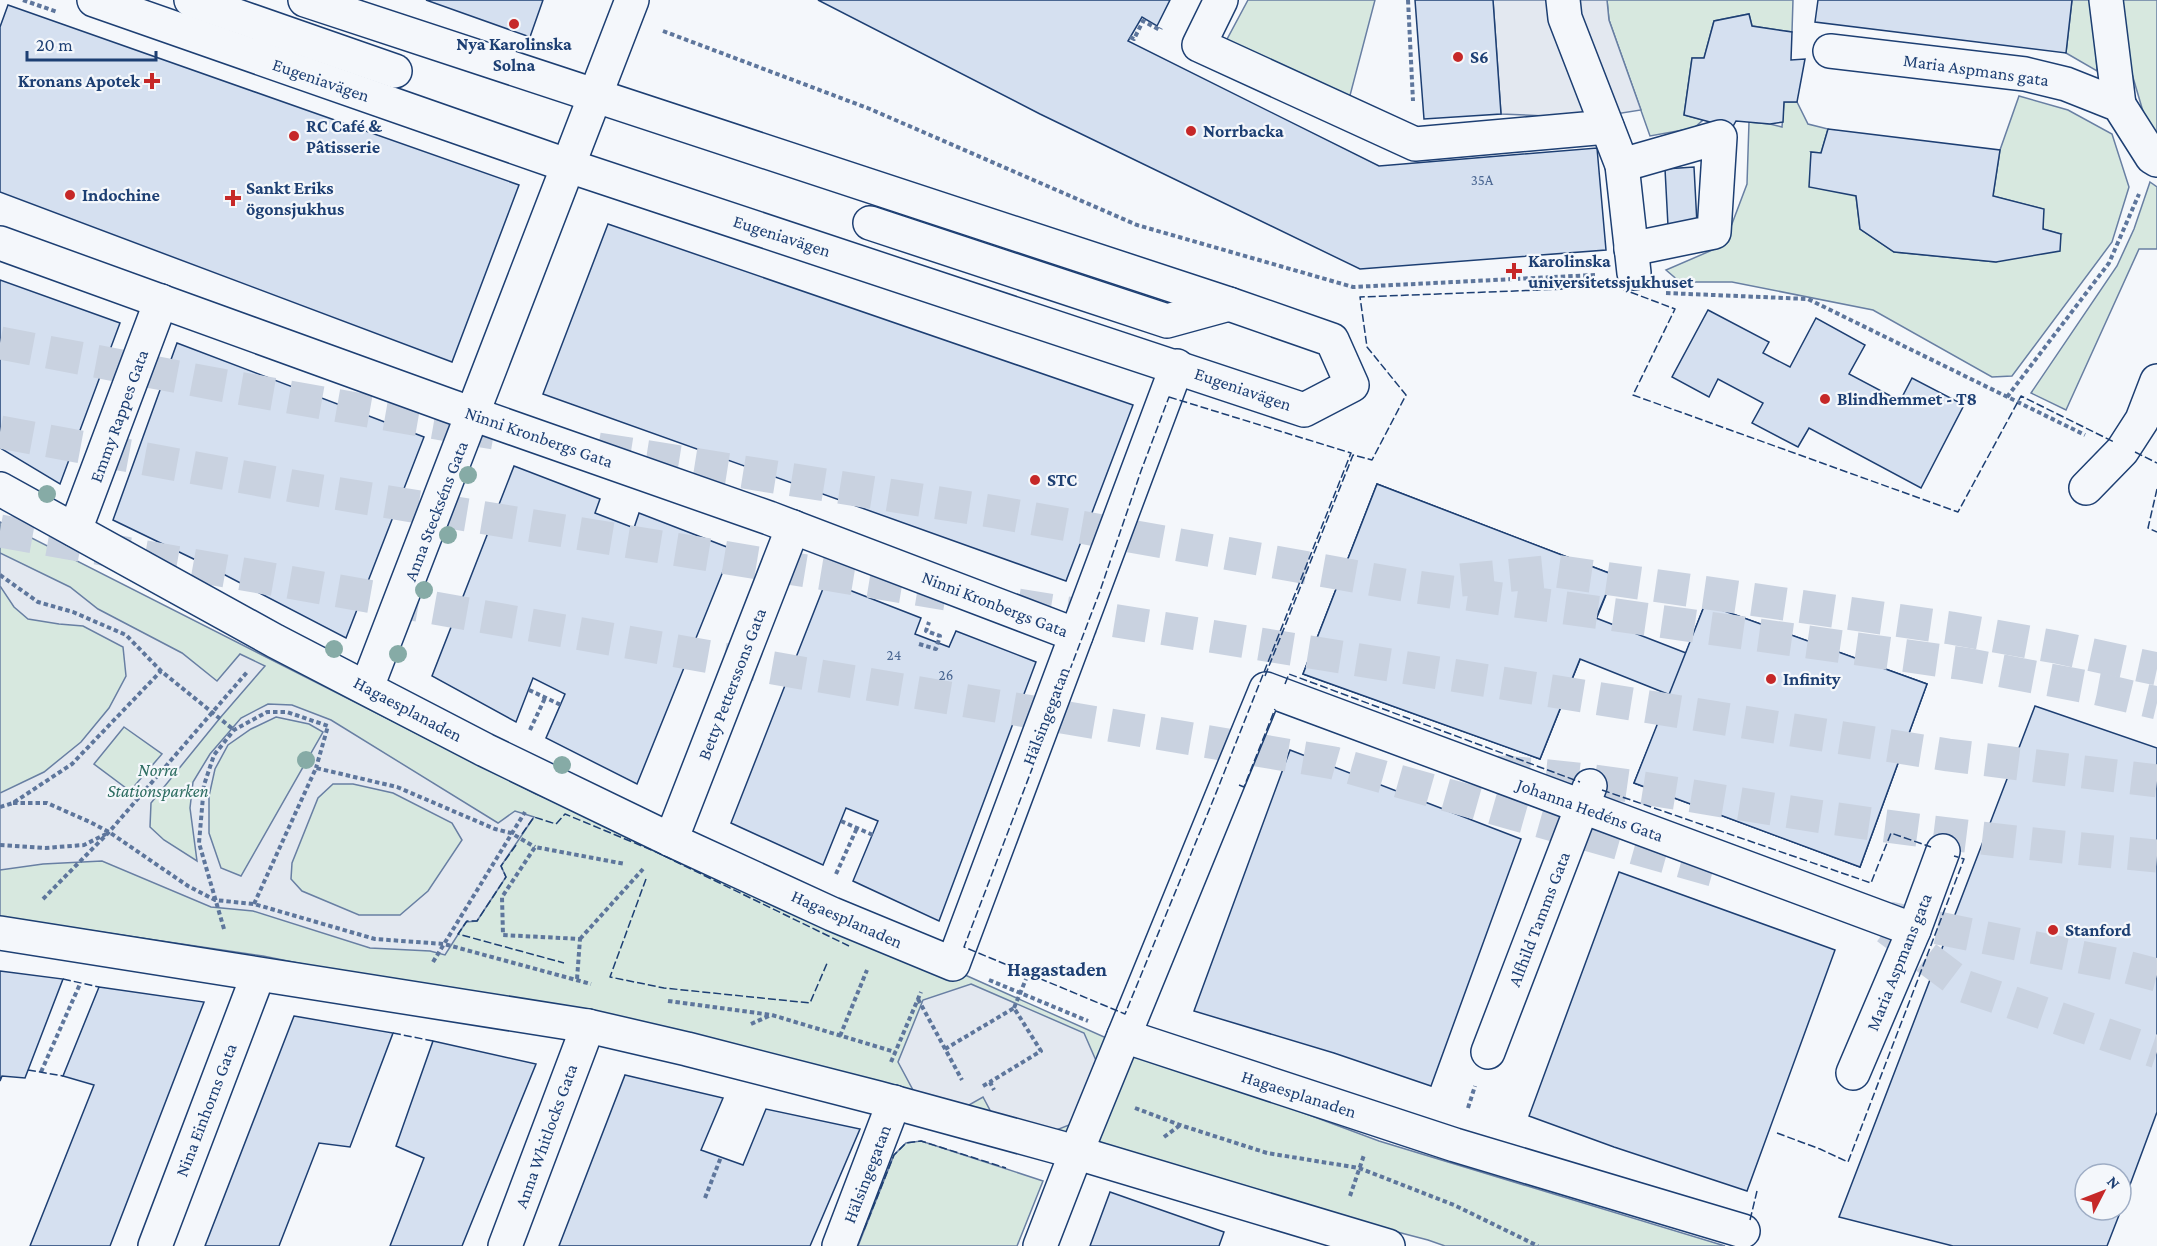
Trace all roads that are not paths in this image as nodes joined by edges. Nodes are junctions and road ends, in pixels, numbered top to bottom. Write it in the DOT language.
graph roads {
  1 [pos="94,0"];
  2 [pos="191,0"];
  3 [pos="305,0"];
  4 [pos="1221,0"];
  5 [pos="1563,0"];
  6 [pos="2106,0"];
  7 [pos="629,9"];
  8 [pos="1830,51"];
  9 [pos="395,71"];
  10 [pos="595,94"];
  11 [pos="2119,105"];
  12 [pos="1607,127"];
  13 [pos="2155,158"];
  14 [pos="1622,165"];
  15 [pos="569,166"];
  16 [pos="870,223"];
  17 [pos="0,243"];
  18 [pos="161,301"];
  19 [pos="1229,304"];
  20 [pos="1167,321"];
  21 [pos="1191,371"];
  22 [pos="2157,381"];
  23 [pos="473,414"];
  24 [pos="2149,421"];
  25 [pos="2086,488"];
  26 [pos="0,489"];
  27 [pos="793,527"];
  28 [pos="75,530"];
  29 [pos="1076,634"];
  30 [pos="367,687"];
  31 [pos="1586,797"];
  32 [pos="671,840"];
  33 [pos="1943,851"];
  34 [pos="1914,930"];
  35 [pos="4,934"];
  36 [pos="953,964"];
  37 [pos="247,973"];
  38 [pos="588,1026"];
  39 [pos="1124,1036"];
  40 [pos="1488,1052"];
  41 [pos="1853,1072"];
  42 [pos="894,1102"];
  43 [pos="1076,1153"];
  44 [pos="1743,1231"];
  45 [pos="155,1246"];
  46 [pos="505,1246"];
  47 [pos="839,1246"];
  48 [pos="1040,1246"];
  49 [pos="1388,1246"];
  1 -- 15 [label="street, Eugeniavägen"];
  2 -- 9 [label="street"];
  3 -- 10 [label="street, Eugeniavägen"];
  4 -- 12 [label="street"];
  5 -- 12 [label="street"];
  6 -- 11 [label="street"];
  7 -- 10 [label="street"];
  8 -- 11 [label="street, Maria Aspmans gata"];
  10 -- 15 [label="street"];
  10 -- 19 [label="street, Eugeniavägen"];
  11 -- 13 [label="street"];
  12 -- 14 [label="street"];
  14 -- 14 [label="street"];
  15 -- 21 [label="street, Eugeniavägen"];
  15 -- 23 [label="street, Anna Steckséns Gata"];
  16 -- 20 [label="street"];
  17 -- 18 [label="street, Ninni Kronbergs Gata"];
  18 -- 23 [label="street, Ninni Kronbergs Gata"];
  18 -- 28 [label="street, Emmy Rappes Gata"];
  19 -- 20 [label="street"];
  19 -- 21 [label="street, Eugeniavägen"];
  20 -- 21 [label="street"];
  21 -- 29 [label="street, Hälsingegatan"];
  22 -- 24 [label="street"];
  23 -- 27 [label="street, Ninni Kronbergs Gata"];
  23 -- 30 [label="street, Anna Steckséns Gata"];
  24 -- 25 [label="street"];
  26 -- 28 [label="street, Hagaesplanaden"];
  27 -- 29 [label="street, Ninni Kronbergs Gata"];
  27 -- 32 [label="street, Betty Petterssons Gata"];
  28 -- 30 [label="street, Hagaesplanaden"];
  29 -- 36 [label="street, Hälsingegatan"];
  30 -- 32 [label="street, Hagaesplanaden"];
  31 -- 34 [label="street, Johanna Hedéns Gata"];
  31 -- 39 [label="street, Johanna Hedéns Gata"];
  31 -- 40 [label="street, Alfhild Tamms Gata"];
  32 -- 36 [label="street, Hagaesplanaden"];
  33 -- 34 [label="street, Maria Aspmans gata"];
  34 -- 41 [label="street, Maria Aspmans gata"];
  35 -- 37 [label="street"];
  37 -- 38 [label="street"];
  37 -- 45 [label="street, Nina Einhorns Gata"];
  38 -- 42 [label="street"];
  38 -- 46 [label="street, Anna Whitlocks Gata"];
  39 -- 43 [label="street"];
  39 -- 44 [label="street, Hagaesplanaden"];
  42 -- 43 [label="street"];
  42 -- 47 [label="street, Hälsingegatan"];
  43 -- 48 [label="street"];
  43 -- 49 [label="street"];
}
